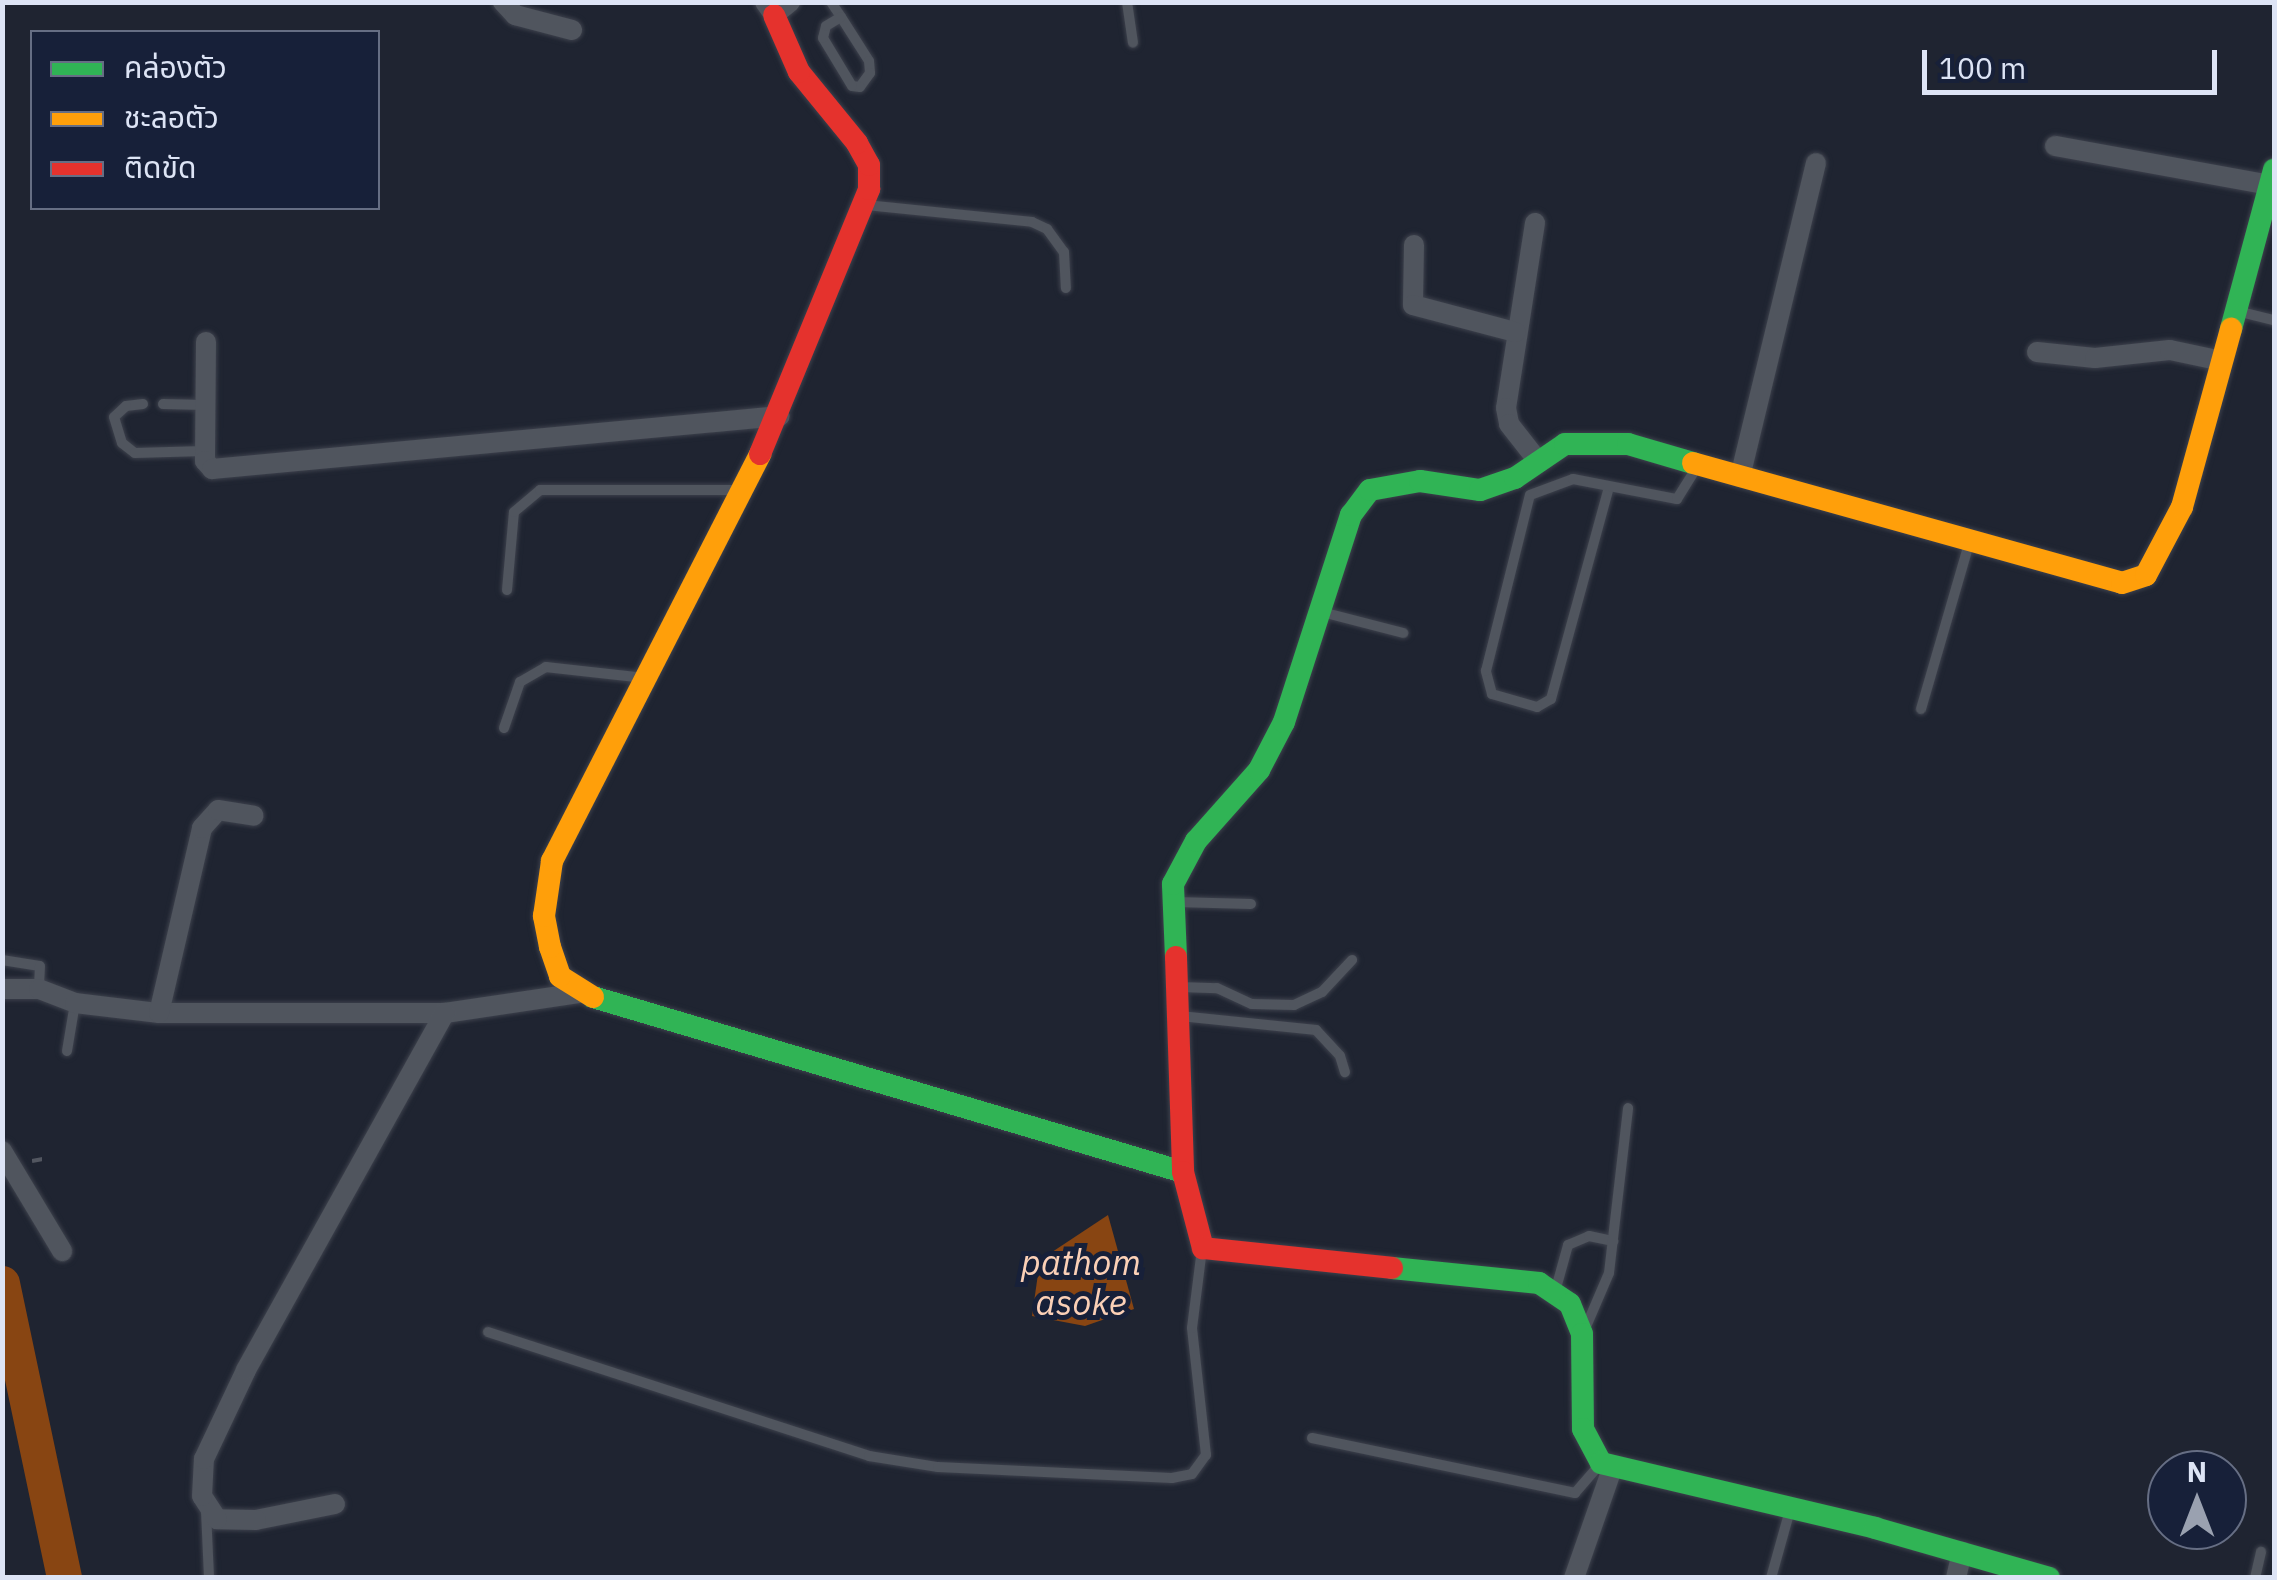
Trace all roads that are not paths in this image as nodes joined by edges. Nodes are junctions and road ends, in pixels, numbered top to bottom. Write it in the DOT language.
graph roads {
  1 [pos="503,2"];
  2 [pos="832,2"];
  3 [pos="1127,2"];
  4 [pos="776,7"];
  5 [pos="841,18"];
  6 [pos="572,30"];
  7 [pos="1133,44"];
  8 [pos="2055,146"];
  9 [pos="1816,163"];
  10 [pos="2270,193"];
  11 [pos="865,205"];
  12 [pos="1535,223"];
  13 [pos="1414,245"];
  14 [pos="1066,288"];
  15 [pos="2235,310"];
  16 [pos="2274,320"];
  17 [pos="1515,332"];
  18 [pos="206,342"];
  19 [pos="2037,352"];
  20 [pos="2222,362"];
  21 [pos="143,404"];
  22 [pos="163,404"];
  23 [pos="206,406"];
  24 [pos="780,416"];
  25 [pos="205,451"];
  26 [pos="1538,461"];
  27 [pos="1699,465"];
  28 [pos="1740,477"];
  29 [pos="1609,487"];
  30 [pos="745,490"];
  31 [pos="1969,544"];
  32 [pos="507,590"];
  33 [pos="1321,612"];
  34 [pos="1403,633"];
  35 [pos="650,679"];
  36 [pos="1921,709"];
  37 [pos="504,728"];
  38 [pos="254,816"];
  39 [pos="1174,902"];
  40 [pos="1251,904"];
  41 [pos="2,960"];
  42 [pos="1352,960"];
  43 [pos="1178,987"];
  44 [pos="2,989"];
  45 [pos="39,990"];
  46 [pos="579,993"];
  47 [pos="76,1004"];
  48 [pos="158,1012"];
  49 [pos="445,1012"];
  50 [pos="1179,1016"];
  51 [pos="67,1051"];
  52 [pos="1344,1072"];
  53 [pos="1628,1108"];
  54 [pos="2,1151"];
  55 [pos="1183,1172"];
  56 [pos="1612,1241"];
  57 [pos="1203,1248"];
  58 [pos="62,1251"];
  59 [pos="1554,1293"];
  60 [pos="488,1332"];
  61 [pos="1582,1334"];
  62 [pos="1312,1438"];
  63 [pos="1607,1466"];
  64 [pos="336,1504"];
  65 [pos="1790,1510"];
  66 [pos="206,1511"];
  67 [pos="1962,1552"];
  68 [pos="2261,1552"];
  69 [pos="2000,1570"];
  70 [pos="209,1578"];
  71 [pos="1574,1578"];
  72 [pos="1771,1578"];
  73 [pos="1956,1578"];
  74 [pos="2050,1578"];
  75 [pos="2255,1578"];
  1 -- 6 [label="street"];
  2 -- 5 [label="lane"];
  3 -- 7 [label="lane"];
  4 -- 11 [label="street"];
  5 -- 5 [label="lane"];
  8 -- 10 [label="street"];
  9 -- 28 [label="street"];
  10 -- 15 [label="street"];
  11 -- 14 [label="lane"];
  11 -- 24 [label="street"];
  12 -- 17 [label="street"];
  13 -- 17 [label="street"];
  15 -- 16 [label="lane"];
  15 -- 20 [label="street"];
  17 -- 26 [label="street"];
  18 -- 23 [label="street"];
  19 -- 20 [label="street"];
  20 -- 31 [label="street"];
  21 -- 25 [label="lane"];
  22 -- 23 [label="lane"];
  23 -- 25 [label="street"];
  24 -- 25 [label="street"];
  24 -- 30 [label="street"];
  26 -- 27 [label="street"];
  26 -- 33 [label="street"];
  27 -- 28 [label="street"];
  27 -- 29 [label="lane"];
  28 -- 31 [label="street"];
  29 -- 29 [label="lane"];
  30 -- 32 [label="lane"];
  30 -- 35 [label="street"];
  31 -- 36 [label="lane"];
  33 -- 34 [label="lane"];
  33 -- 39 [label="street"];
  35 -- 37 [label="lane"];
  35 -- 46 [label="street"];
  38 -- 48 [label="street"];
  39 -- 40 [label="lane"];
  39 -- 43 [label="street"];
  41 -- 45 [label="lane"];
  42 -- 43 [label="lane"];
  43 -- 50 [label="street"];
  44 -- 45 [label="street"];
  45 -- 47 [label="street"];
  46 -- 49 [label="street"];
  46 -- 55 [label="street"];
  47 -- 48 [label="street"];
  47 -- 51 [label="lane"];
  48 -- 49 [label="street"];
  49 -- 66 [label="street"];
  50 -- 52 [label="lane"];
  50 -- 55 [label="street"];
  53 -- 56 [label="lane"];
  54 -- 58 [label="street"];
  55 -- 57 [label="street"];
  56 -- 59 [label="lane"];
  56 -- 61 [label="lane"];
  57 -- 59 [label="street"];
  57 -- 60 [label="lane"];
  59 -- 61 [label="street"];
  61 -- 63 [label="street"];
  62 -- 63 [label="lane"];
  63 -- 65 [label="street"];
  63 -- 71 [label="street"];
  64 -- 66 [label="street"];
  65 -- 67 [label="street"];
  65 -- 72 [label="lane"];
  66 -- 70 [label="lane"];
  67 -- 69 [label="street"];
  67 -- 73 [label="street"];
  68 -- 75 [label="lane"];
  69 -- 74 [label="street"];
}
